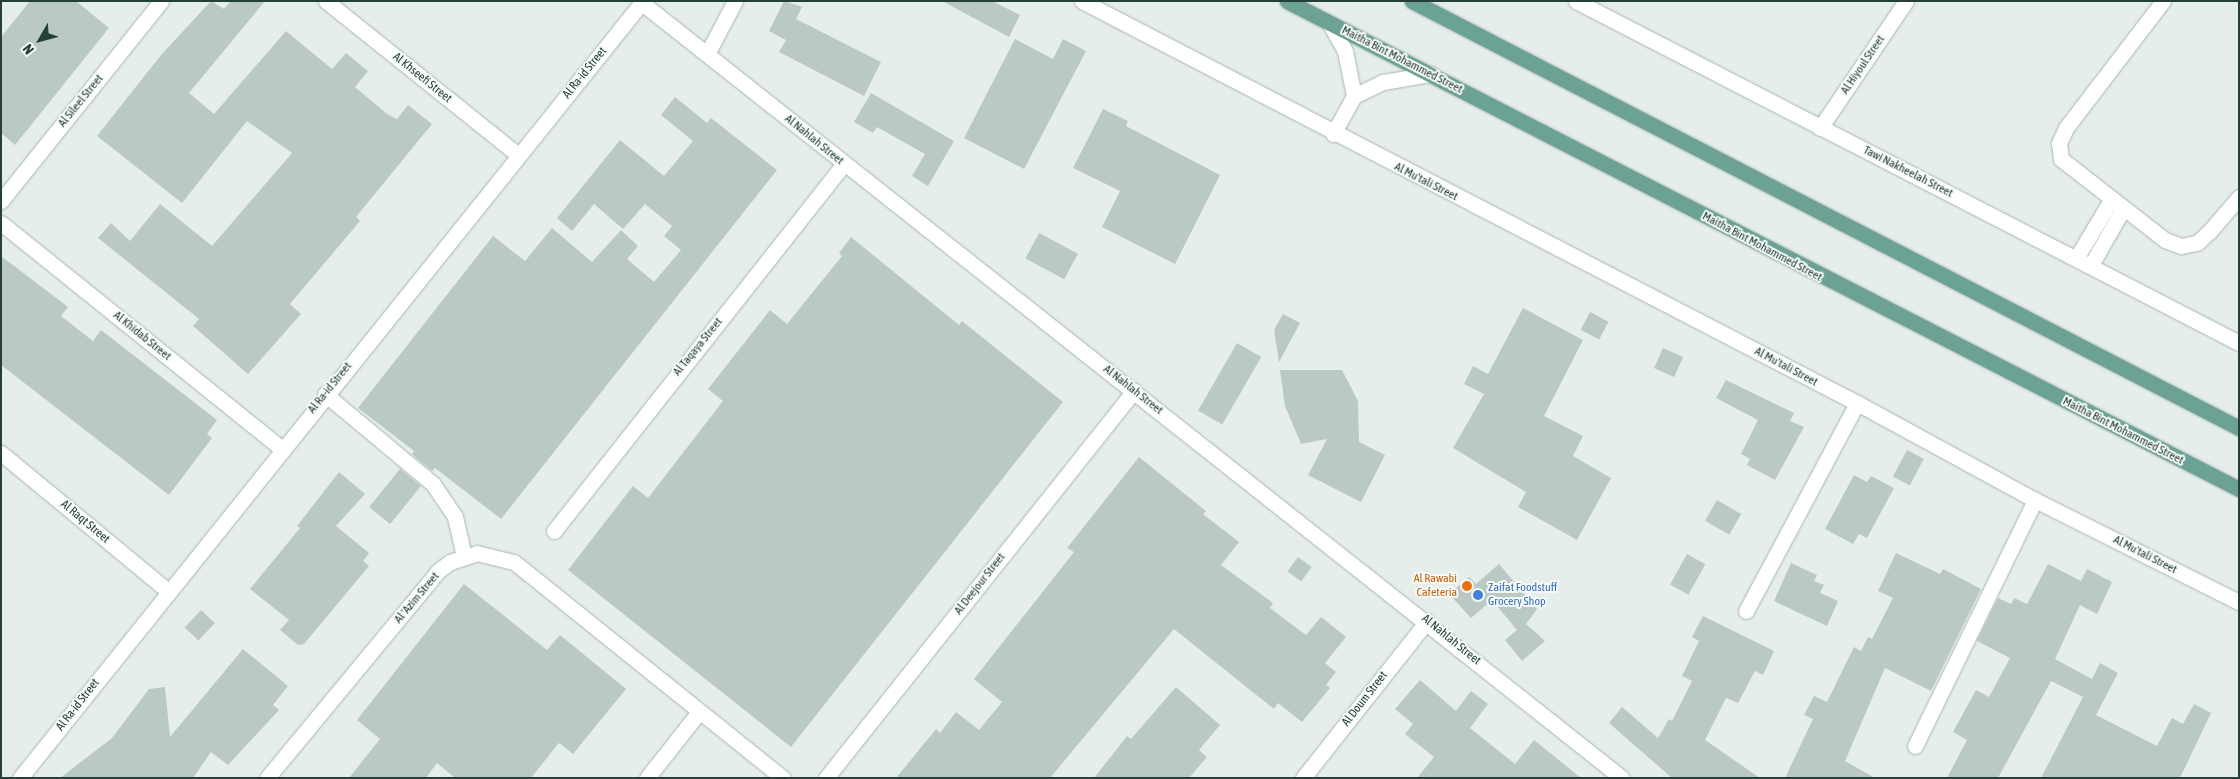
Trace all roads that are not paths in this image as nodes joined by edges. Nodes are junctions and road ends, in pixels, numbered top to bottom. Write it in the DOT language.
graph roads {
  1 [pos="161,1"];
  2 [pos="326,1"];
  3 [pos="735,1"];
  4 [pos="1082,1"];
  5 [pos="1287,1"];
  6 [pos="1412,1"];
  7 [pos="1576,1"];
  8 [pos="1906,1"];
  9 [pos="2163,1"];
  10 [pos="643,2"];
  11 [pos="1330,24"];
  12 [pos="707,54"];
  13 [pos="1431,74"];
  14 [pos="1354,96"];
  15 [pos="1820,128"];
  16 [pos="1333,134"];
  17 [pos="518,155"];
  18 [pos="844,164"];
  19 [pos="2239,197"];
  20 [pos="1,201"];
  21 [pos="2117,205"];
  22 [pos="1,223"];
  23 [pos="2077,257"];
  24 [pos="2091,265"];
  25 [pos="2239,343"];
  26 [pos="1134,391"];
  27 [pos="325,394"];
  28 [pos="1857,403"];
  29 [pos="2239,428"];
  30 [pos="282,449"];
  31 [pos="1,454"];
  32 [pos="2239,489"];
  33 [pos="2035,500"];
  34 [pos="554,531"];
  35 [pos="464,556"];
  36 [pos="168,591"];
  37 [pos="2239,602"];
  38 [pos="1746,611"];
  39 [pos="1427,621"];
  40 [pos="698,712"];
  41 [pos="1915,746"];
  42 [pos="20,778"];
  43 [pos="268,778"];
  44 [pos="648,778"];
  45 [pos="783,778"];
  46 [pos="826,778"];
  47 [pos="1303,778"];
  48 [pos="1622,778"];
  1 -- 20 [label="street, Al Sileel Street"];
  2 -- 17 [label="street, Al Khseefi Street"];
  3 -- 12 [label="street"];
  4 -- 16 [label="street, Al Mu'tali Street"];
  5 -- 11 [label="main road, Maitha Bint Mohammed Street"];
  6 -- 29 [label="main road"];
  7 -- 15 [label="street, Tawi Nakheelah Street"];
  8 -- 15 [label="street, Al Hiyoul Street"];
  9 -- 21 [label="street"];
  10 -- 12 [label="street, Al Nahlah Street"];
  10 -- 17 [label="street, Al Ra-id Street"];
  11 -- 13 [label="main road, Maitha Bint Mohammed Street"];
  11 -- 14 [label="street"];
  12 -- 18 [label="street, Al Nahlah Street"];
  13 -- 14 [label="street"];
  13 -- 32 [label="main road, Maitha Bint Mohammed Street"];
  14 -- 16 [label="street"];
  15 -- 23 [label="street, Tawi Nakheelah Street"];
  16 -- 28 [label="street, Al Mu'tali Street"];
  17 -- 27 [label="street, Al Ra-id Street"];
  18 -- 26 [label="street, Al Nahlah Street"];
  18 -- 34 [label="street, Al Taqaya Street"];
  19 -- 21 [label="street"];
  21 -- 23 [label="street"];
  21 -- 24 [label="street"];
  22 -- 30 [label="street, Al Khidab Street"];
  23 -- 24 [label="street, Tawi Nakheelah Street"];
  24 -- 25 [label="street, Tawi Nakheelah Street"];
  26 -- 39 [label="street, Al Nahlah Street"];
  26 -- 46 [label="street, Al Deejour Street"];
  27 -- 30 [label="street, Al Ra-id Street"];
  27 -- 35 [label="street"];
  28 -- 33 [label="street, Al Mu'tali Street"];
  28 -- 38 [label="street"];
  30 -- 36 [label="street, Al Ra-id Street"];
  31 -- 36 [label="street, Al Raqt Street"];
  33 -- 37 [label="street, Al Mu'tali Street"];
  33 -- 41 [label="street"];
  35 -- 40 [label="street, Al 'Azim Street"];
  35 -- 43 [label="street, Al 'Azim Street"];
  36 -- 42 [label="street, Al Ra-id Street"];
  39 -- 47 [label="street, Al Doum Street"];
  39 -- 48 [label="street, Al Nahlah Street"];
  40 -- 44 [label="street"];
  40 -- 45 [label="street, Al 'Azim Street"];
}
